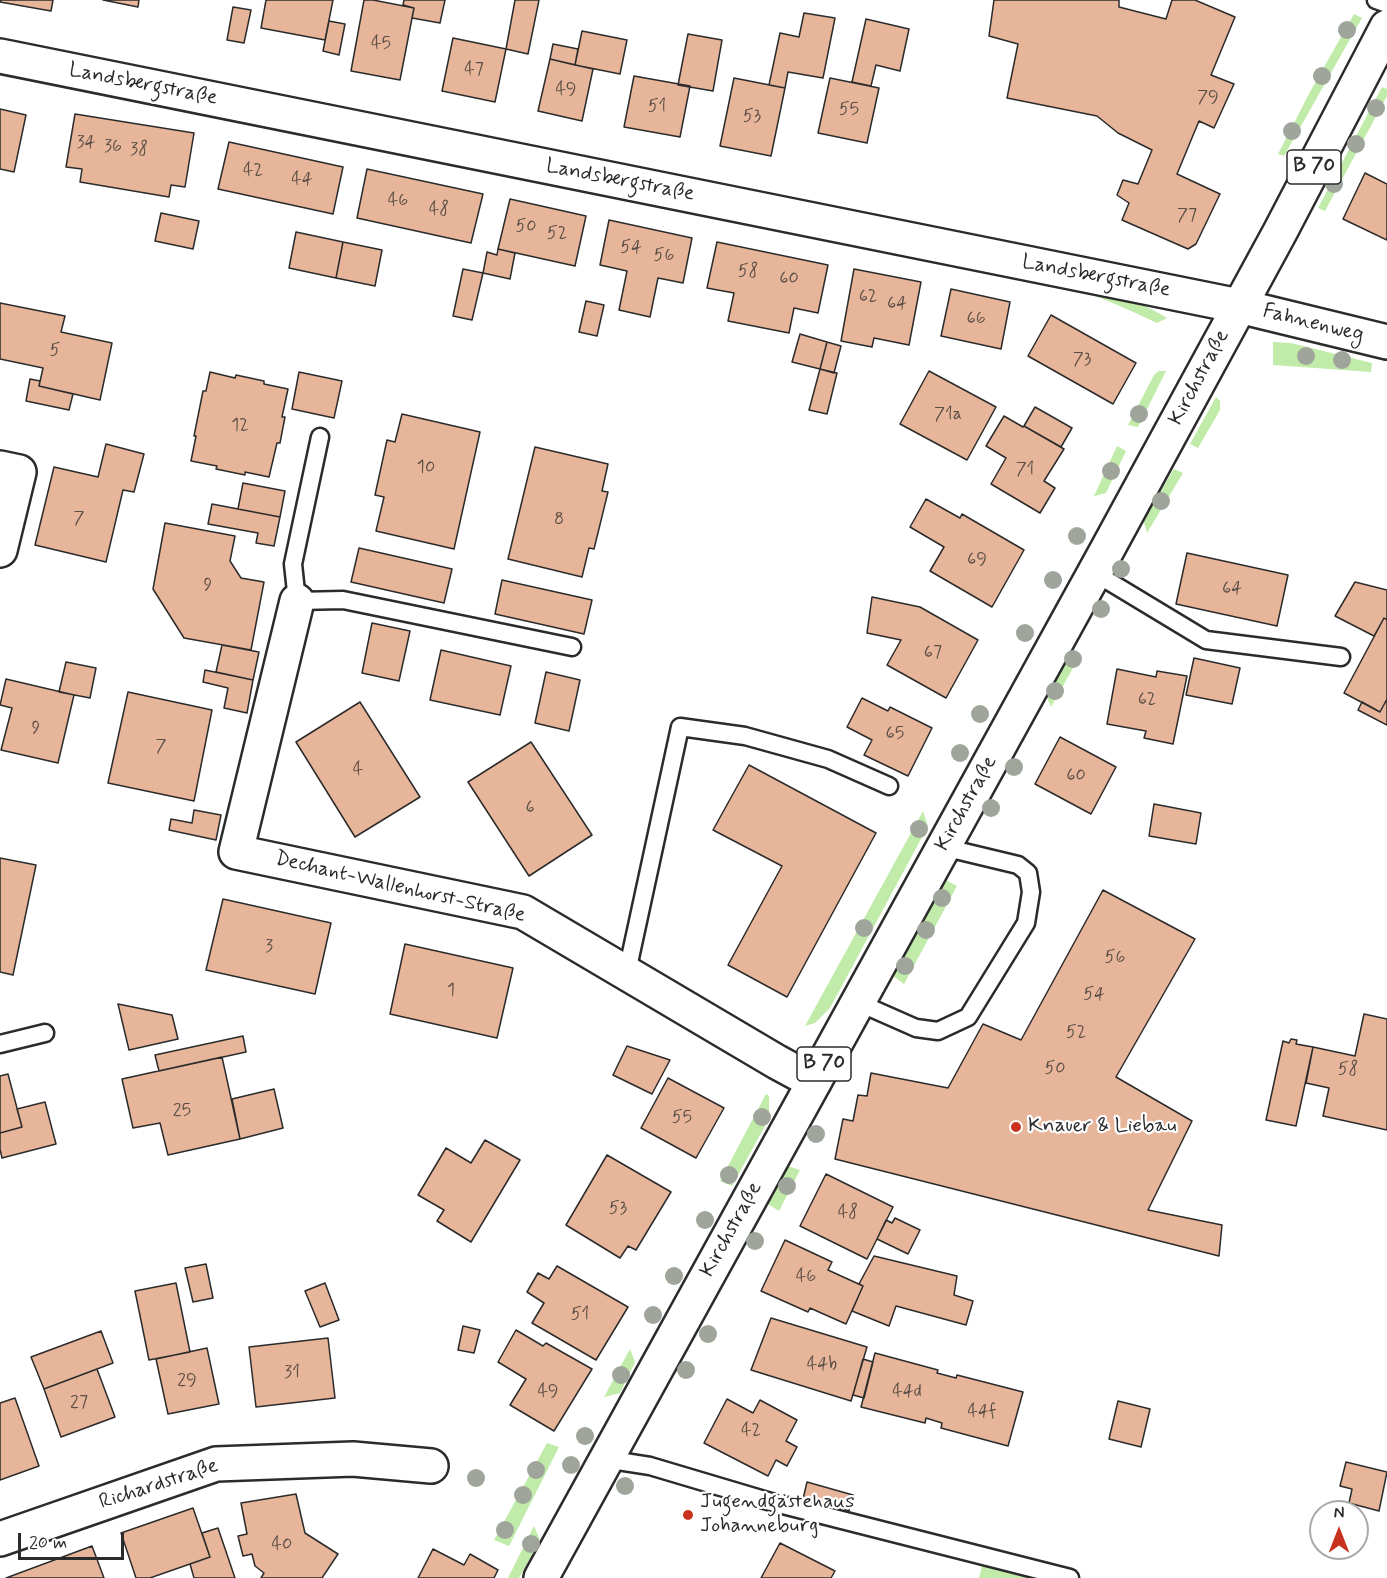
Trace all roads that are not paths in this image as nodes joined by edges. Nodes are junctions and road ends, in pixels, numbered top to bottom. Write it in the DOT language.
graph roads {
  1 [pos="1376,0"];
  2 [pos="1387,4"];
  3 [pos="1387,27"];
  4 [pos="0,56"];
  5 [pos="1239,306"];
  6 [pos="1387,342"];
  7 [pos="320,437"];
  8 [pos="0,468"];
  9 [pos="0,550"];
  10 [pos="1095,573"];
  11 [pos="297,601"];
  12 [pos="572,647"];
  13 [pos="1341,657"];
  14 [pos="889,786"];
  15 [pos="943,847"];
  16 [pos="627,972"];
  17 [pos="857,1002"];
  18 [pos="45,1033"];
  19 [pos="0,1044"];
  20 [pos="814,1082"];
  21 [pos="605,1459"];
  22 [pos="431,1466"];
  23 [pos="0,1539"];
  24 [pos="541,1578"];
  25 [pos="1070,1578"];
  1 -- 2 [label="lane"];
  3 -- 5 [label="street, Kirchstraße / B 70"];
  4 -- 5 [label="street, Landsbergstraße"];
  5 -- 6 [label="street, Fahnenweg"];
  5 -- 10 [label="street, Kirchstraße / B 70"];
  7 -- 11 [label="lane"];
  8 -- 9 [label="street"];
  10 -- 13 [label="lane"];
  10 -- 15 [label="street, Kirchstraße / B 70"];
  11 -- 12 [label="lane"];
  11 -- 16 [label="street, Dechant-Wallenhorst-Straße"];
  14 -- 16 [label="lane"];
  15 -- 17 [label="street, Kirchstraße / B 70"];
  15 -- 17 [label="lane"];
  16 -- 20 [label="street, Dechant-Wallenhorst-Straße"];
  17 -- 20 [label="street, Kirchstraße / B 70"];
  18 -- 19 [label="lane"];
  20 -- 21 [label="street, Kirchstraße / B 70"];
  21 -- 24 [label="street, Kirchstraße / B 70"];
  21 -- 25 [label="lane"];
  22 -- 23 [label="street, Richardstraße"];
}
